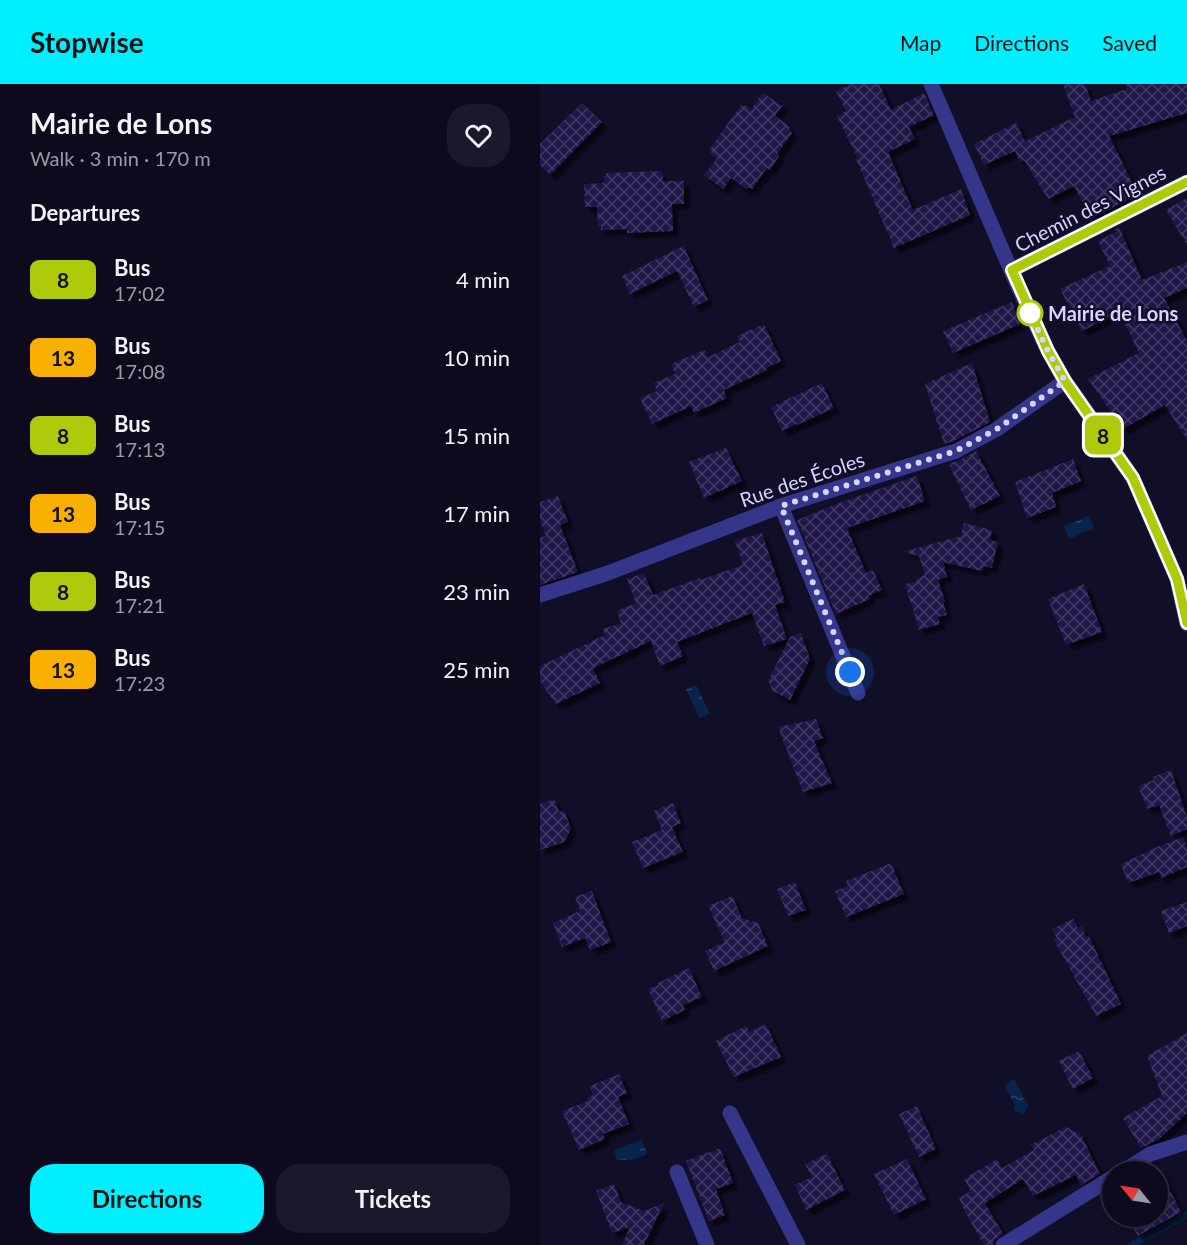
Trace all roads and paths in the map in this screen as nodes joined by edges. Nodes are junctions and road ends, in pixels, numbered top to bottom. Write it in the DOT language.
graph roads {
  1 [pos="932,84"];
  2 [pos="1187,182"];
  3 [pos="1012,270"];
  4 [pos="1065,381"];
  5 [pos="781,506"];
  6 [pos="540,595"];
  7 [pos="1187,624"];
  8 [pos="858,693"];
  9 [pos="730,1113"];
  10 [pos="1187,1142"];
  11 [pos="1139,1161"];
  12 [pos="677,1172"];
  13 [pos="1102,1184"];
  14 [pos="707,1245"];
  15 [pos="798,1245"];
  16 [pos="1003,1245"];
  1 -- 3 [label="street"];
  2 -- 3 [label="street, Chemin des Vignes"];
  3 -- 4 [label="street"];
  4 -- 5 [label="street, Rue des Écoles"];
  4 -- 7 [label="street"];
  5 -- 6 [label="street, Rue des Écoles"];
  5 -- 8 [label="street"];
  9 -- 15 [label="street"];
  10 -- 11 [label="street"];
  12 -- 14 [label="street"];
  13 -- 16 [label="street"];
}
